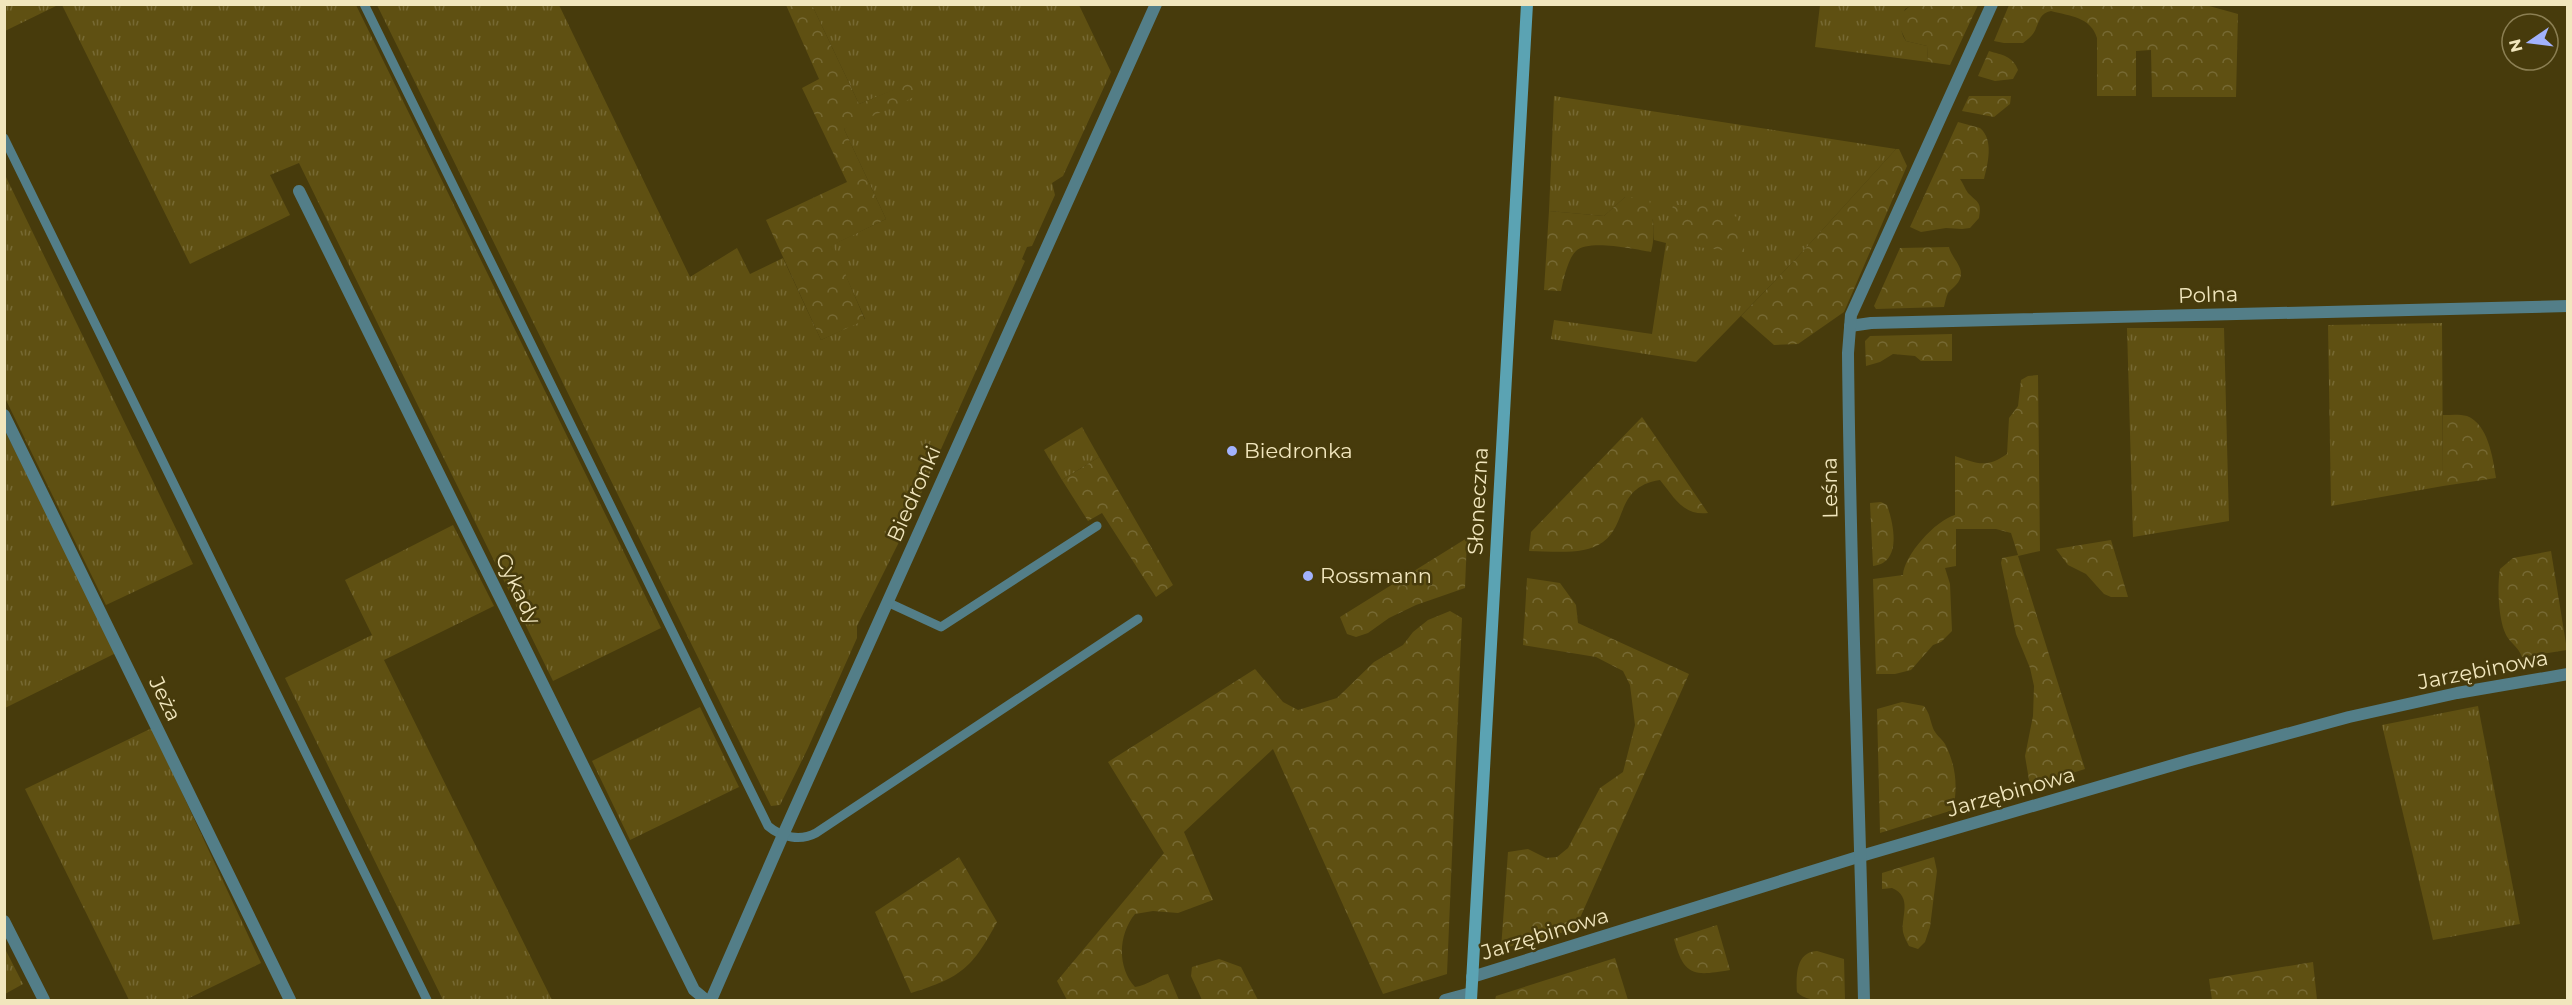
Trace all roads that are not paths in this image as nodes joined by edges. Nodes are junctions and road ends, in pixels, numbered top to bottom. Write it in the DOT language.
graph roads {
  1 [pos="364,4"];
  2 [pos="1156,4"];
  3 [pos="1527,4"];
  4 [pos="1992,4"];
  5 [pos="4,138"];
  6 [pos="299,191"];
  7 [pos="2568,306"];
  8 [pos="1850,326"];
  9 [pos="4,415"];
  10 [pos="1097,526"];
  11 [pos="888,602"];
  12 [pos="1138,619"];
  13 [pos="2568,674"];
  14 [pos="783,835"];
  15 [pos="1860,856"];
  16 [pos="4,921"];
  17 [pos="1472,977"];
  18 [pos="1471,997"];
  19 [pos="44,1000"];
  20 [pos="290,1000"];
  21 [pos="428,1000"];
  22 [pos="706,1000"];
  23 [pos="711,1000"];
  24 [pos="1445,1000"];
  25 [pos="1864,1000"];
  1 -- 14 [label="lane"];
  2 -- 11 [label="street, Biedronki"];
  3 -- 17 [label="main road, Słoneczna"];
  4 -- 8 [label="street, Leśna"];
  5 -- 21 [label="lane"];
  6 -- 22 [label="street, Cykady"];
  7 -- 8 [label="street, Polna"];
  8 -- 15 [label="street, Leśna"];
  9 -- 20 [label="street, Jeża"];
  10 -- 11 [label="lane"];
  11 -- 14 [label="street, Biedronki"];
  12 -- 14 [label="lane"];
  13 -- 15 [label="street, Jarzębinowa"];
  14 -- 23 [label="street, Biedronki"];
  15 -- 17 [label="street, Jarzębinowa"];
  15 -- 25 [label="street, Leśna"];
  16 -- 19 [label="street"];
  17 -- 18 [label="main road, Słoneczna"];
  18 -- 24 [label="street"];
}
